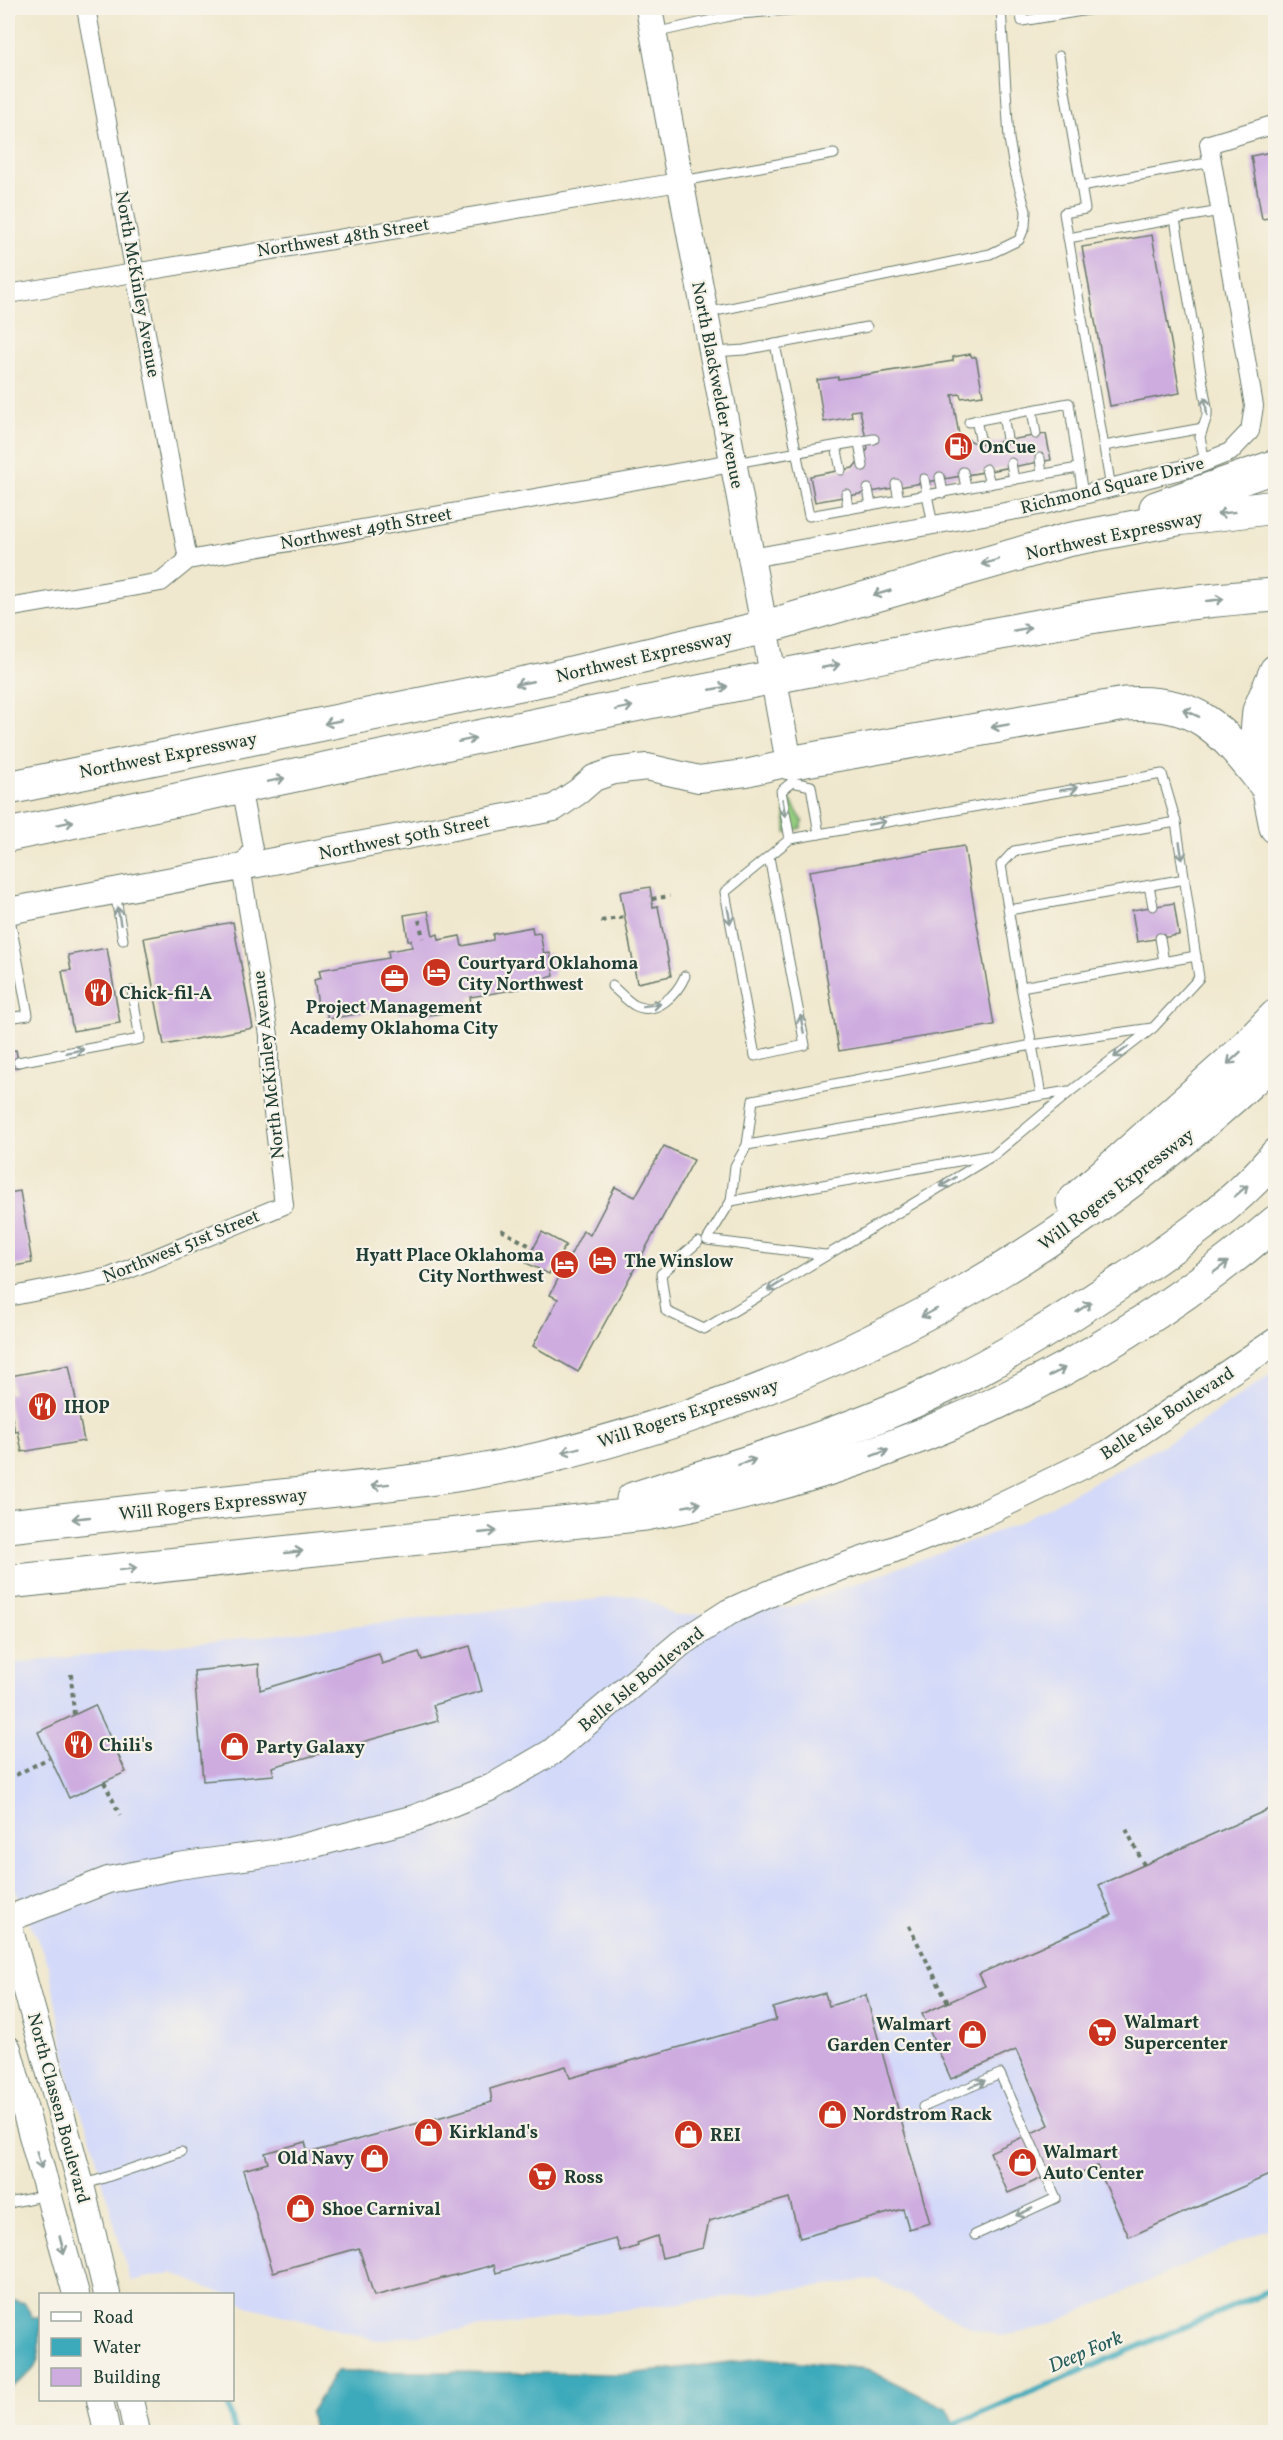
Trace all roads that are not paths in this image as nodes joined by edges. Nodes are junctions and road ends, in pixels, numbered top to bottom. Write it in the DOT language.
graph roads {
  1 [pos="86,8"];
  2 [pos="649,8"];
  3 [pos="815,8"];
  4 [pos="1001,8"];
  5 [pos="1020,8"];
  6 [pos="1101,8"];
  7 [pos="653,33"];
  8 [pos="1059,56"];
  9 [pos="1275,124"];
  10 [pos="834,154"];
  11 [pos="1212,162"];
  12 [pos="679,182"];
  13 [pos="1081,186"];
  14 [pos="1220,211"];
  15 [pos="1175,219"];
  16 [pos="1068,238"];
  17 [pos="136,271"];
  18 [pos="8,294"];
  19 [pos="704,314"];
  20 [pos="867,327"];
  21 [pos="775,344"];
  22 [pos="711,352"];
  23 [pos="1032,410"];
  24 [pos="1003,415"];
  25 [pos="1203,428"];
  26 [pos="1036,434"];
  27 [pos="981,438"];
  28 [pos="874,439"];
  29 [pos="1007,439"];
  30 [pos="859,442"];
  31 [pos="836,446"];
  32 [pos="1104,446"];
  33 [pos="797,453"];
  34 [pos="1040,458"];
  35 [pos="1205,462"];
  36 [pos="732,463"];
  37 [pos="1011,463"];
  38 [pos="863,466"];
  39 [pos="1275,466"];
  40 [pos="987,468"];
  41 [pos="1078,468"];
  42 [pos="841,470"];
  43 [pos="963,472"];
  44 [pos="1042,475"];
  45 [pos="940,477"];
  46 [pos="924,479"];
  47 [pos="1014,480"];
  48 [pos="896,484"];
  49 [pos="990,484"];
  50 [pos="966,488"];
  51 [pos="1111,488"];
  52 [pos="868,489"];
  53 [pos="943,493"];
  54 [pos="846,494"];
  55 [pos="927,495"];
  56 [pos="1083,495"];
  57 [pos="899,500"];
  58 [pos="871,505"];
  59 [pos="1275,507"];
  60 [pos="848,509"];
  61 [pos="933,525"];
  62 [pos="1067,540"];
  63 [pos="752,558"];
  64 [pos="188,560"];
  65 [pos="1275,595"];
  66 [pos="8,608"];
  67 [pos="765,627"];
  68 [pos="1275,670"];
  69 [pos="774,677"];
  70 [pos="790,773"];
  71 [pos="241,787"];
  72 [pos="8,788"];
  73 [pos="1269,789"];
  74 [pos="1176,822"];
  75 [pos="1275,827"];
  76 [pos="819,834"];
  77 [pos="8,835"];
  78 [pos="790,839"];
  79 [pos="769,857"];
  80 [pos="242,867"];
  81 [pos="1185,879"];
  82 [pos="1149,886"];
  83 [pos="115,891"];
  84 [pos="1154,906"];
  85 [pos="1009,910"];
  86 [pos="8,911"];
  87 [pos="1160,938"];
  88 [pos="123,940"];
  89 [pos="1196,956"];
  90 [pos="18,962"];
  91 [pos="1164,962"];
  92 [pos="8,963"];
  93 [pos="685,976"];
  94 [pos="612,986"];
  95 [pos="1021,987"];
  96 [pos="132,991"];
  97 [pos="1275,1016"];
  98 [pos="8,1018"];
  99 [pos="1153,1028"];
  100 [pos="1032,1045"];
  101 [pos="755,1056"];
  102 [pos="1275,1058"];
  103 [pos="18,1062"];
  104 [pos="757,1067"];
  105 [pos="1071,1090"];
  106 [pos="1041,1095"];
  107 [pos="747,1145"];
  108 [pos="994,1155"];
  109 [pos="1275,1155"];
  110 [pos="732,1201"];
  111 [pos="284,1205"];
  112 [pos="1275,1222"];
  113 [pos="698,1242"];
  114 [pos="825,1255"];
  115 [pos="980,1285"];
  116 [pos="8,1297"];
  117 [pos="1275,1341"];
  118 [pos="551,1525"];
  119 [pos="8,1526"];
  120 [pos="8,1582"];
  121 [pos="8,1921"];
  122 [pos="8,2049"];
  123 [pos="14,2096"];
  124 [pos="923,2107"];
  125 [pos="181,2152"];
  126 [pos="81,2185"];
  127 [pos="49,2195"];
  128 [pos="9,2203"];
  129 [pos="975,2235"];
  130 [pos="75,2293"];
  131 [pos="107,2293"];
  132 [pos="100,2401"];
  133 [pos="130,2401"];
  134 [pos="107,2433"];
  135 [pos="137,2433"];
  1 -- 17 [label="street, North McKinley Avenue"];
  2 -- 7 [label="street, North Blackwelder Avenue"];
  3 -- 7 [label="lane"];
  4 -- 19 [label="lane"];
  5 -- 6 [label="lane"];
  7 -- 12 [label="street, North Blackwelder Avenue"];
  8 -- 13 [label="lane"];
  9 -- 11 [label="street"];
  10 -- 12 [label="lane"];
  11 -- 13 [label="lane"];
  11 -- 14 [label="street, Richmond Square Drive"];
  12 -- 17 [label="street, Northwest 48th Street"];
  12 -- 19 [label="street, North Blackwelder Avenue"];
  13 -- 16 [label="lane"];
  14 -- 15 [label="lane"];
  14 -- 35 [label="street, Richmond Square Drive"];
  15 -- 16 [label="lane"];
  25 -- 15 [label="lane, one-way"];
  16 -- 32 [label="lane"];
  17 -- 18 [label="street, Northwest 48th Street"];
  17 -- 64 [label="street, North McKinley Avenue"];
  19 -- 22 [label="street, North Blackwelder Avenue"];
  20 -- 21 [label="lane"];
  21 -- 22 [label="lane"];
  21 -- 33 [label="lane"];
  22 -- 36 [label="street, North Blackwelder Avenue"];
  23 -- 24 [label="lane"];
  23 -- 26 [label="lane"];
  23 -- 41 [label="lane"];
  24 -- 27 [label="lane"];
  24 -- 29 [label="lane"];
  25 -- 32 [label="lane"];
  25 -- 35 [label="lane"];
  28 -- 30 [label="lane"];
  30 -- 31 [label="lane"];
  30 -- 38 [label="lane"];
  31 -- 33 [label="lane"];
  31 -- 42 [label="lane"];
  32 -- 51 [label="lane"];
  33 -- 36 [label="lane"];
  33 -- 60 [label="lane"];
  34 -- 44 [label="lane"];
  35 -- 51 [label="street, Richmond Square Drive"];
  36 -- 63 [label="street, North Blackwelder Avenue"];
  36 -- 64 [label="street, Northwest 49th Street"];
  37 -- 47 [label="lane"];
  39 -- 62 [label="highway"];
  40 -- 49 [label="lane"];
  41 -- 44 [label="lane"];
  41 -- 56 [label="lane"];
  43 -- 50 [label="lane"];
  44 -- 47 [label="lane"];
  45 -- 53 [label="lane"];
  46 -- 55 [label="lane"];
  47 -- 49 [label="lane"];
  48 -- 57 [label="lane"];
  49 -- 50 [label="lane"];
  50 -- 53 [label="lane"];
  51 -- 56 [label="street, Richmond Square Drive"];
  52 -- 58 [label="lane"];
  53 -- 55 [label="lane"];
  54 -- 60 [label="lane"];
  55 -- 57 [label="lane"];
  55 -- 61 [label="lane"];
  56 -- 61 [label="street, Richmond Square Drive"];
  57 -- 58 [label="lane"];
  58 -- 60 [label="lane"];
  59 -- 62 [label="highway, Northwest Expressway, one-way"];
  61 -- 63 [label="street, Richmond Square Drive"];
  62 -- 67 [label="highway, Northwest Expressway, one-way"];
  63 -- 67 [label="street, North Blackwelder Avenue"];
  64 -- 66 [label="street, Northwest 49th Street"];
  69 -- 65 [label="highway, one-way"];
  67 -- 69 [label="street, North Blackwelder Avenue"];
  67 -- 72 [label="highway, Northwest Expressway, one-way"];
  68 -- 73 [label="highway"];
  69 -- 70 [label="street, North Blackwelder Avenue"];
  71 -- 69 [label="highway, one-way"];
  73 -- 70 [label="highway, one-way"];
  70 -- 76 [label="lane"];
  70 -- 78 [label="lane, one-way"];
  70 -- 80 [label="street, Northwest 50th Street"];
  77 -- 71 [label="highway, one-way"];
  71 -- 80 [label="street, North McKinley Avenue"];
  73 -- 75 [label="highway"];
  76 -- 74 [label="lane, one-way"];
  74 -- 81 [label="lane, one-way"];
  74 -- 85 [label="lane"];
  76 -- 78 [label="lane"];
  78 -- 79 [label="lane"];
  79 -- 101 [label="lane, one-way"];
  101 -- 79 [label="lane, one-way"];
  80 -- 83 [label="street, Northwest 50th Street"];
  80 -- 111 [label="street, North McKinley Avenue"];
  81 -- 82 [label="lane"];
  81 -- 89 [label="lane"];
  82 -- 84 [label="lane"];
  82 -- 85 [label="lane"];
  83 -- 86 [label="street, Northwest 50th Street"];
  88 -- 83 [label="lane, one-way"];
  85 -- 95 [label="lane"];
  86 -- 90 [label="lane"];
  87 -- 91 [label="lane"];
  89 -- 91 [label="lane"];
  89 -- 99 [label="lane"];
  90 -- 92 [label="lane"];
  90 -- 98 [label="lane"];
  91 -- 95 [label="lane"];
  94 -- 93 [label="lane, one-way"];
  95 -- 100 [label="lane"];
  103 -- 96 [label="lane, one-way"];
  97 -- 115 [label="highway, one-way"];
  99 -- 100 [label="lane"];
  99 -- 105 [label="lane, one-way"];
  100 -- 106 [label="lane"];
  100 -- 107 [label="lane"];
  101 -- 104 [label="lane"];
  102 -- 115 [label="highway, Will Rogers Expressway"];
  105 -- 106 [label="lane"];
  105 -- 108 [label="lane"];
  106 -- 107 [label="lane"];
  107 -- 110 [label="lane"];
  108 -- 110 [label="lane"];
  108 -- 114 [label="lane, one-way"];
  118 -- 109 [label="highway, one-way"];
  110 -- 114 [label="lane"];
  111 -- 116 [label="street, Northwest 51st Street"];
  118 -- 112 [label="highway, one-way"];
  114 -- 113 [label="lane, one-way"];
  115 -- 119 [label="highway, Will Rogers Expressway, one-way"];
  117 -- 121 [label="street, Belle Isle Boulevard"];
  120 -- 118 [label="highway, one-way"];
  121 -- 126 [label="street, North Classen Boulevard"];
  122 -- 123 [label="street, North Classen Boulevard"];
  123 -- 127 [label="street, North Classen Boulevard, one-way"];
  124 -- 129 [label="lane, one-way"];
  125 -- 126 [label="lane"];
  126 -- 127 [label="street"];
  126 -- 131 [label="street, North Classen Boulevard"];
  127 -- 128 [label="lane"];
  127 -- 130 [label="street, North Classen Boulevard, one-way"];
  132 -- 134 [label="street"];
  133 -- 135 [label="street"];
}
